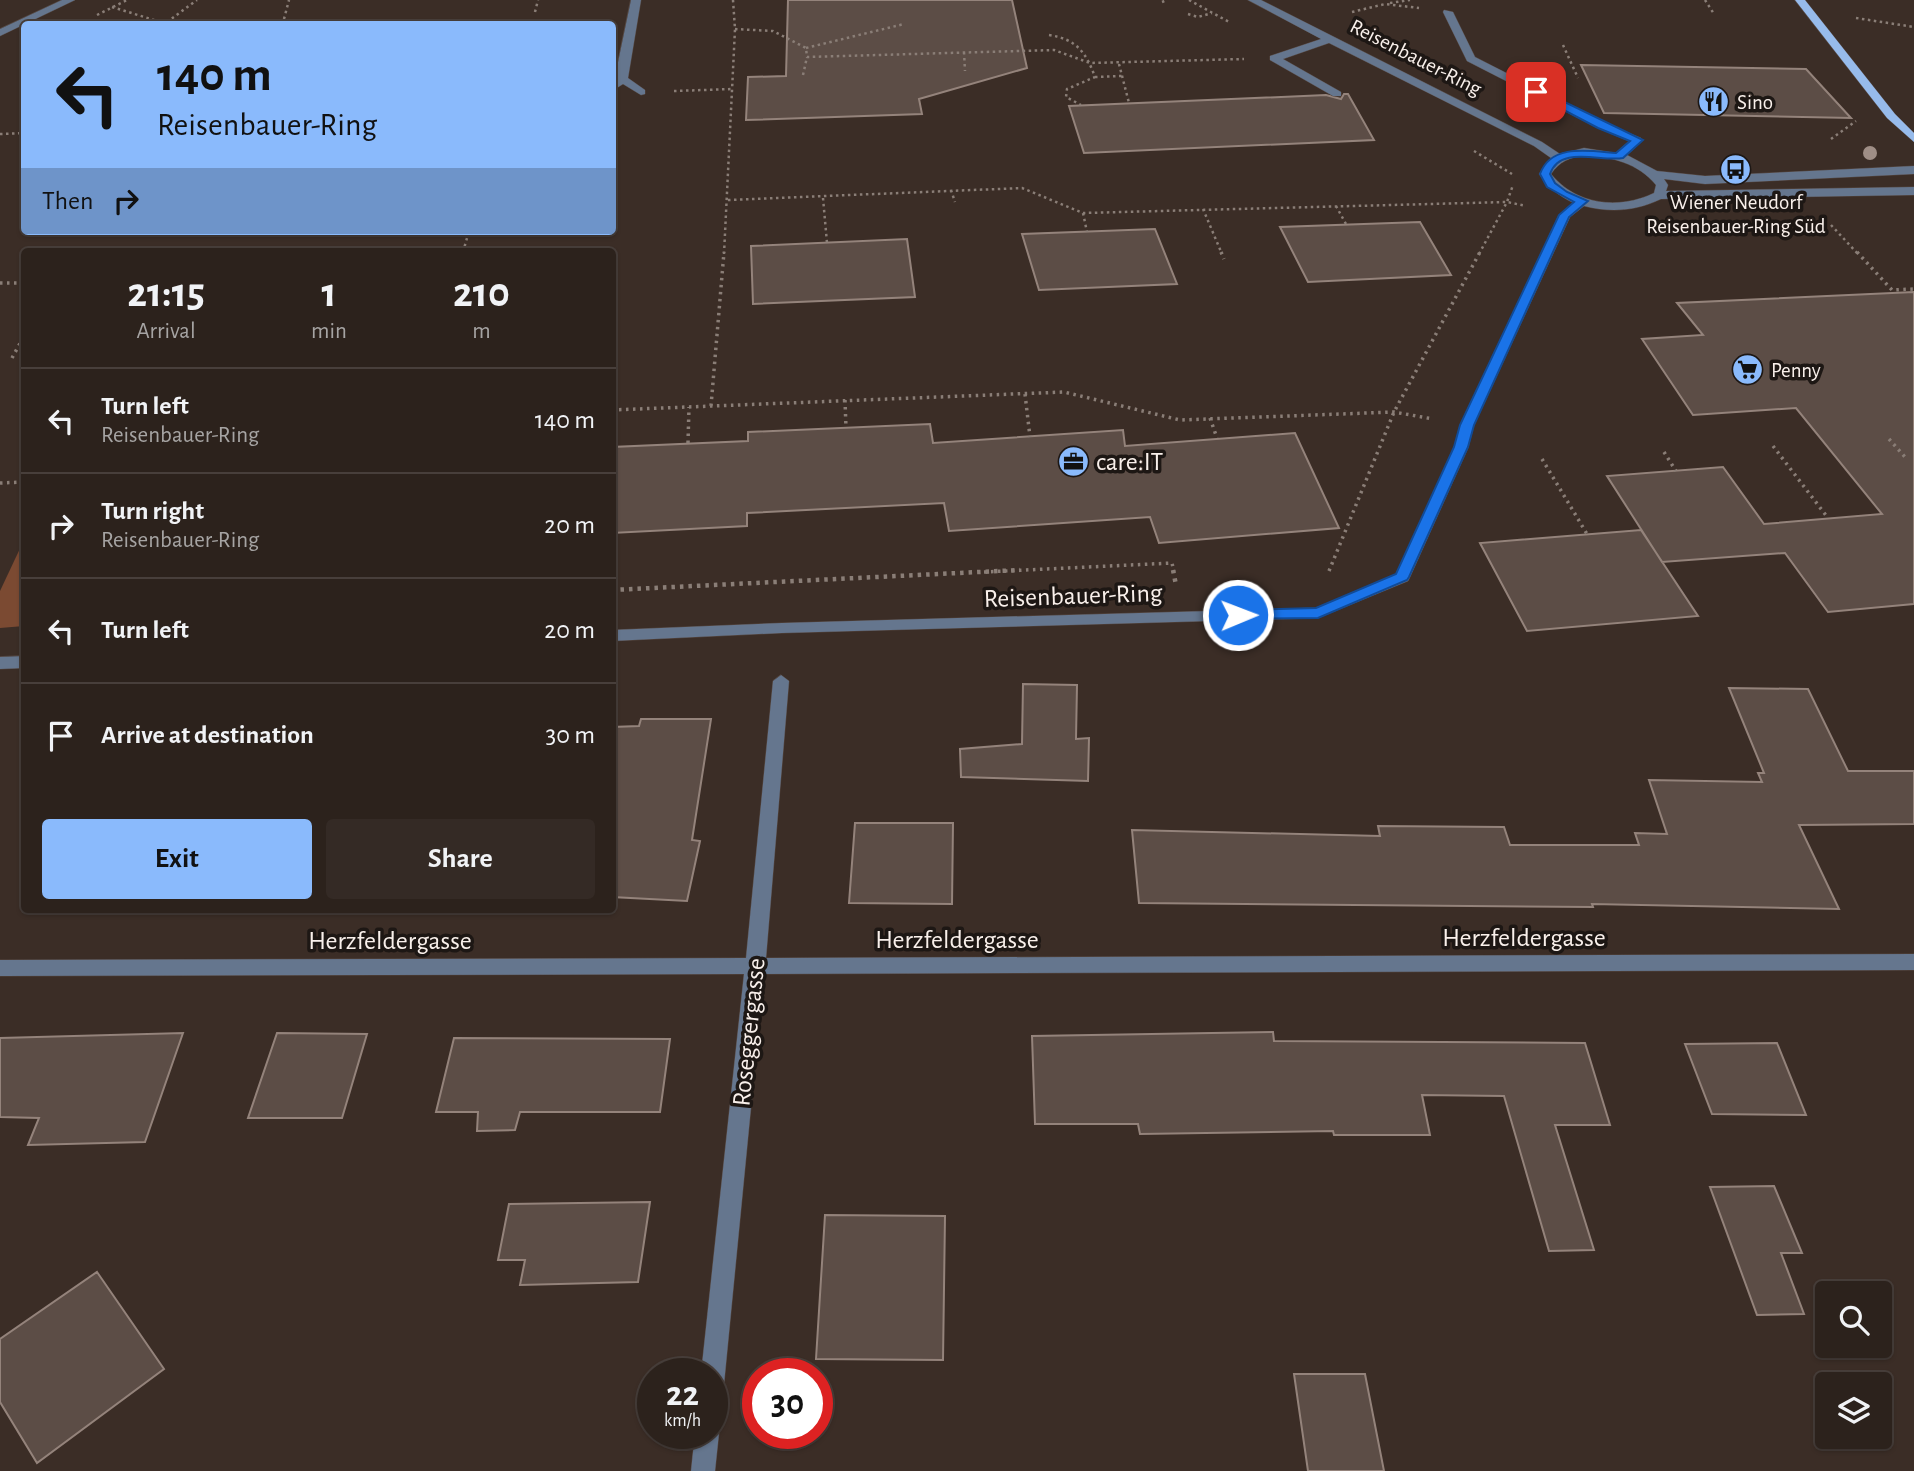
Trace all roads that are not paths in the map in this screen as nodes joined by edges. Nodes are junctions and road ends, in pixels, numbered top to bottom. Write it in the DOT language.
graph roads {
  1 [pos="70,0"];
  2 [pos="636,0"];
  3 [pos="1253,0"];
  4 [pos="1800,0"];
  5 [pos="1448,12"];
  6 [pos="25,21"];
  7 [pos="21,23"];
  8 [pos="0,33"];
  9 [pos="1330,39"];
  10 [pos="622,79"];
  11 [pos="616,84"];
  12 [pos="641,92"];
  13 [pos="1337,94"];
  14 [pos="1914,139"];
  15 [pos="1619,156"];
  16 [pos="1558,158"];
  17 [pos="1914,170"];
  18 [pos="1657,175"];
  19 [pos="1914,191"];
  20 [pos="1659,195"];
  21 [pos="1582,201"];
  22 [pos="616,636"];
  23 [pos="21,662"];
  24 [pos="0,663"];
  25 [pos="781,681"];
  26 [pos="1914,962"];
  27 [pos="755,965"];
  28 [pos="0,968"];
  29 [pos="715,1358"];
  30 [pos="705,1449"];
  31 [pos="703,1471"];
  1 -- 6 [label="street"];
  2 -- 10 [label="street"];
  3 -- 9 [label="street, Reisenbauer-Ring"];
  4 -- 14 [label="main road"];
  5 -- 15 [label="street"];
  7 -- 8 [label="street"];
  9 -- 13 [label="street"];
  9 -- 16 [label="street, Reisenbauer-Ring"];
  10 -- 11 [label="street"];
  10 -- 12 [label="street"];
  15 -- 16 [label="street"];
  15 -- 18 [label="street"];
  16 -- 21 [label="street"];
  17 -- 18 [label="street"];
  18 -- 20 [label="street"];
  19 -- 20 [label="street"];
  20 -- 21 [label="street"];
  21 -- 22 [label="street, Reisenbauer-Ring"];
  23 -- 24 [label="street"];
  25 -- 27 [label="street, Roseggergasse"];
  26 -- 27 [label="street, Herzfeldergasse"];
  27 -- 28 [label="street, Herzfeldergasse"];
  27 -- 29 [label="street, Roseggergasse"];
  30 -- 31 [label="street"];
}
